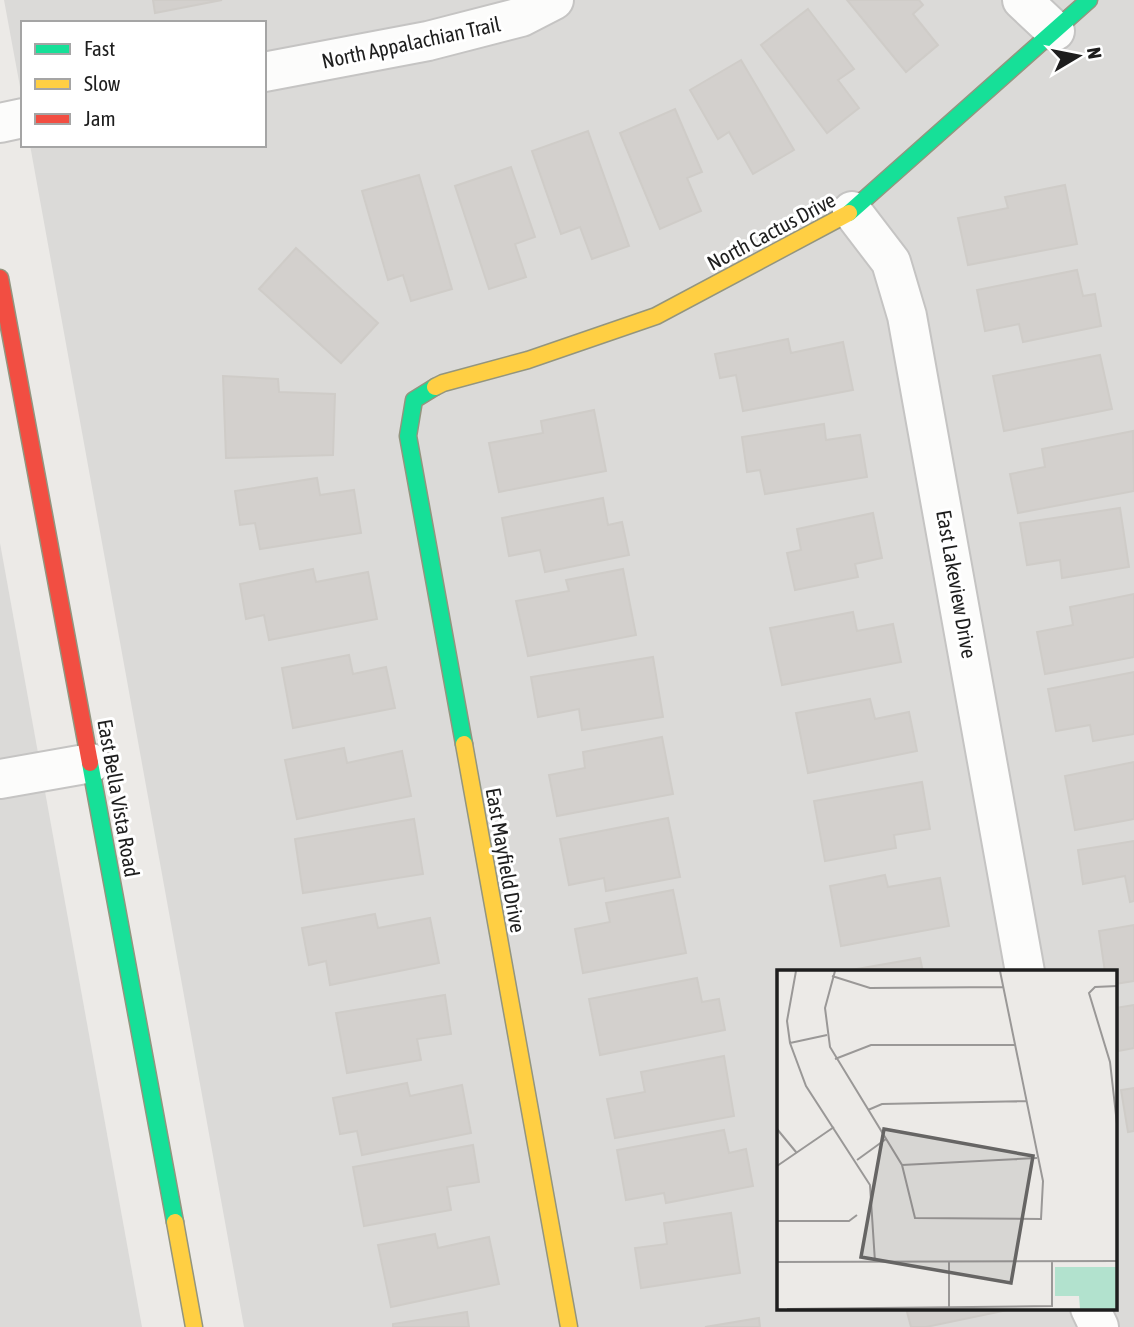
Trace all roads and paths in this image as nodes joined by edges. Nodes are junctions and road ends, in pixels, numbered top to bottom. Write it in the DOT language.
graph roads {
  1 [pos="554,0"];
  2 [pos="1022,0"];
  3 [pos="1089,0"];
  4 [pos="1055,31"];
  5 [pos="266,72"];
  6 [pos="21,118"];
  7 [pos="0,122"];
  8 [pos="852,211"];
  9 [pos="0,278"];
  10 [pos="414,400"];
  11 [pos="91,763"];
  12 [pos="0,779"];
  13 [pos="1025,970"];
  14 [pos="1091,1310"];
  15 [pos="194,1327"];
  16 [pos="569,1327"];
  17 [pos="1099,1327"];
  1 -- 5 [label="street, North Appalachian Trail"];
  2 -- 4 [label="street"];
  3 -- 4 [label="street, North Cactus Drive"];
  4 -- 8 [label="street, North Cactus Drive"];
  6 -- 7 [label="street"];
  8 -- 10 [label="street, North Cactus Drive"];
  8 -- 13 [label="street, East Lakeview Drive"];
  9 -- 11 [label="street, East Bella Vista Road"];
  10 -- 16 [label="street, East Mayfield Drive"];
  11 -- 12 [label="street"];
  11 -- 15 [label="street, East Bella Vista Road"];
  14 -- 17 [label="street"];
}
